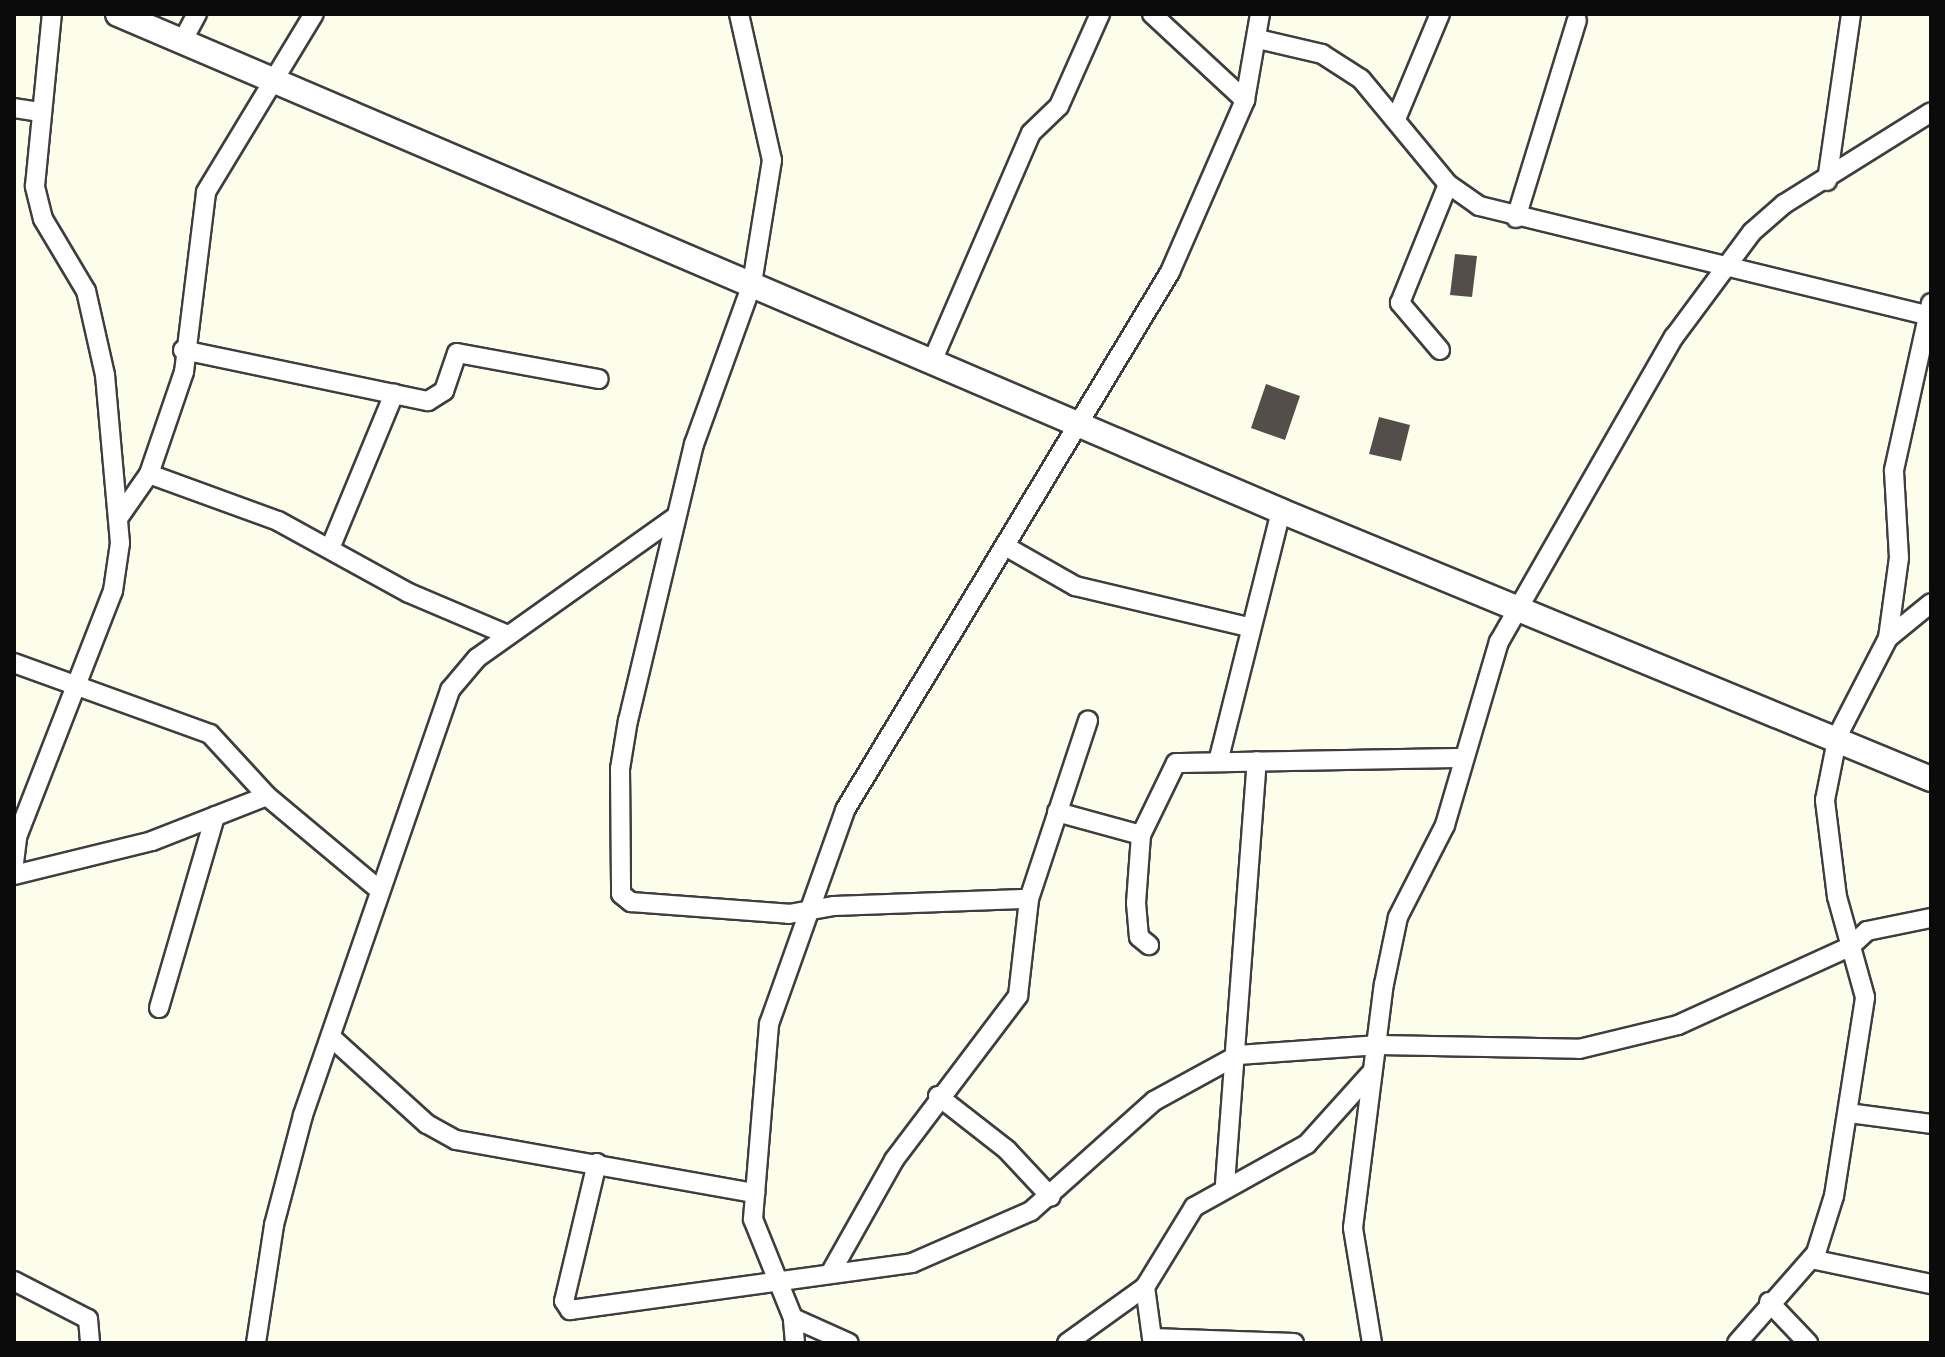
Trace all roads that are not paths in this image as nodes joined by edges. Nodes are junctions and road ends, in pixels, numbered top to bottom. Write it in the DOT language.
graph roads {
  1 [pos="52,14"];
  2 [pos="118,14"];
  3 [pos="197,14"];
  4 [pos="314,14"];
  5 [pos="739,14"];
  6 [pos="1100,14"];
  7 [pos="1152,14"];
  8 [pos="1260,14"];
  9 [pos="1440,14"];
  10 [pos="1851,14"];
  11 [pos="1576,16"];
  12 [pos="1258,39"];
  13 [pos="183,40"];
  14 [pos="278,79"];
  15 [pos="1245,100"];
  16 [pos="14,108"];
  17 [pos="40,112"];
  18 [pos="1931,112"];
  19 [pos="1396,119"];
  20 [pos="1827,181"];
  21 [pos="1448,184"];
  22 [pos="1516,218"];
  23 [pos="1722,270"];
  24 [pos="752,284"];
  25 [pos="1930,312"];
  26 [pos="183,350"];
  27 [pos="1440,350"];
  28 [pos="934,357"];
  29 [pos="599,379"];
  30 [pos="394,394"];
  31 [pos="1078,424"];
  32 [pos="149,474"];
  33 [pos="1281,511"];
  34 [pos="119,517"];
  35 [pos="674,518"];
  36 [pos="331,546"];
  37 [pos="1005,546"];
  38 [pos="1931,603"];
  39 [pos="1518,609"];
  40 [pos="1249,627"];
  41 [pos="508,635"];
  42 [pos="1888,638"];
  43 [pos="14,663"];
  44 [pos="74,691"];
  45 [pos="1088,721"];
  46 [pos="1838,735"];
  47 [pos="1219,758"];
  48 [pos="1461,758"];
  49 [pos="1257,761"];
  50 [pos="1931,779"];
  51 [pos="267,796"];
  52 [pos="1057,812"];
  53 [pos="215,816"];
  54 [pos="1141,835"];
  55 [pos="14,863"];
  56 [pos="14,875"];
  57 [pos="377,888"];
  58 [pos="1029,899"];
  59 [pos="813,911"];
  60 [pos="1931,918"];
  61 [pos="1149,945"];
  62 [pos="1851,946"];
  63 [pos="159,1008"];
  64 [pos="332,1038"];
  65 [pos="1379,1045"];
  66 [pos="1238,1055"];
  67 [pos="1370,1074"];
  68 [pos="938,1096"];
  69 [pos="1849,1113"];
  70 [pos="1931,1124"];
  71 [pos="597,1163"];
  72 [pos="1225,1184"];
  73 [pos="755,1193"];
  74 [pos="1051,1197"];
  75 [pos="1811,1259"];
  76 [pos="831,1272"];
  77 [pos="14,1281"];
  78 [pos="774,1282"];
  79 [pos="1931,1284"];
  80 [pos="1145,1287"];
  81 [pos="1769,1302"];
  82 [pos="793,1318"];
  83 [pos="90,1343"];
  84 [pos="256,1343"];
  85 [pos="795,1343"];
  86 [pos="849,1343"];
  87 [pos="1067,1343"];
  88 [pos="1294,1343"];
  89 [pos="1372,1343"];
  90 [pos="1737,1343"];
  91 [pos="1808,1343"];
  1 -- 17 [label="street"];
  2 -- 13 [label="street"];
  3 -- 13 [label="street"];
  4 -- 14 [label="street"];
  5 -- 24 [label="street"];
  6 -- 28 [label="street"];
  7 -- 15 [label="street"];
  8 -- 12 [label="street"];
  9 -- 19 [label="street"];
  10 -- 20 [label="street"];
  11 -- 22 [label="street"];
  12 -- 15 [label="street"];
  12 -- 19 [label="street"];
  13 -- 14 [label="street"];
  14 -- 24 [label="street"];
  14 -- 26 [label="street"];
  15 -- 31 [label="street"];
  16 -- 17 [label="street"];
  17 -- 34 [label="street"];
  18 -- 20 [label="street"];
  19 -- 21 [label="street"];
  20 -- 23 [label="street"];
  21 -- 22 [label="street"];
  21 -- 27 [label="street"];
  22 -- 23 [label="street"];
  23 -- 25 [label="street"];
  23 -- 39 [label="street"];
  24 -- 28 [label="street"];
  24 -- 35 [label="street"];
  25 -- 42 [label="street"];
  26 -- 30 [label="street"];
  26 -- 32 [label="street"];
  28 -- 31 [label="street"];
  29 -- 30 [label="street"];
  30 -- 36 [label="street"];
  31 -- 33 [label="street"];
  31 -- 37 [label="street"];
  32 -- 34 [label="street"];
  32 -- 36 [label="street"];
  33 -- 39 [label="street"];
  33 -- 40 [label="street"];
  34 -- 44 [label="street"];
  35 -- 41 [label="street"];
  35 -- 59 [label="street"];
  36 -- 41 [label="street"];
  37 -- 40 [label="street"];
  37 -- 59 [label="street"];
  38 -- 42 [label="street"];
  39 -- 46 [label="street"];
  39 -- 48 [label="street"];
  40 -- 47 [label="street"];
  41 -- 57 [label="street"];
  42 -- 46 [label="street"];
  43 -- 44 [label="street"];
  44 -- 51 [label="street"];
  44 -- 55 [label="street"];
  45 -- 52 [label="street"];
  46 -- 50 [label="street"];
  46 -- 62 [label="street"];
  47 -- 49 [label="street"];
  47 -- 54 [label="street"];
  48 -- 49 [label="street"];
  48 -- 65 [label="street"];
  49 -- 66 [label="street"];
  51 -- 53 [label="street"];
  51 -- 57 [label="street"];
  52 -- 54 [label="street"];
  52 -- 58 [label="street"];
  53 -- 56 [label="street"];
  53 -- 63 [label="street"];
  54 -- 61 [label="street"];
  57 -- 64 [label="street"];
  58 -- 59 [label="street"];
  58 -- 68 [label="street"];
  59 -- 73 [label="street"];
  60 -- 62 [label="street"];
  62 -- 65 [label="street"];
  62 -- 69 [label="street"];
  64 -- 71 [label="street"];
  64 -- 84 [label="street"];
  65 -- 66 [label="street"];
  65 -- 67 [label="street"];
  66 -- 72 [label="street"];
  66 -- 74 [label="street"];
  67 -- 72 [label="street"];
  67 -- 89 [label="street"];
  68 -- 74 [label="street"];
  68 -- 76 [label="street"];
  69 -- 70 [label="street"];
  69 -- 75 [label="street"];
  71 -- 73 [label="street"];
  71 -- 78 [label="street"];
  72 -- 80 [label="street"];
  73 -- 78 [label="street"];
  74 -- 76 [label="street"];
  75 -- 79 [label="street"];
  75 -- 81 [label="street"];
  76 -- 78 [label="street"];
  77 -- 83 [label="street"];
  78 -- 82 [label="street"];
  80 -- 87 [label="street"];
  80 -- 88 [label="street"];
  81 -- 90 [label="street"];
  81 -- 91 [label="street"];
  82 -- 85 [label="street"];
  82 -- 86 [label="street"];
}
